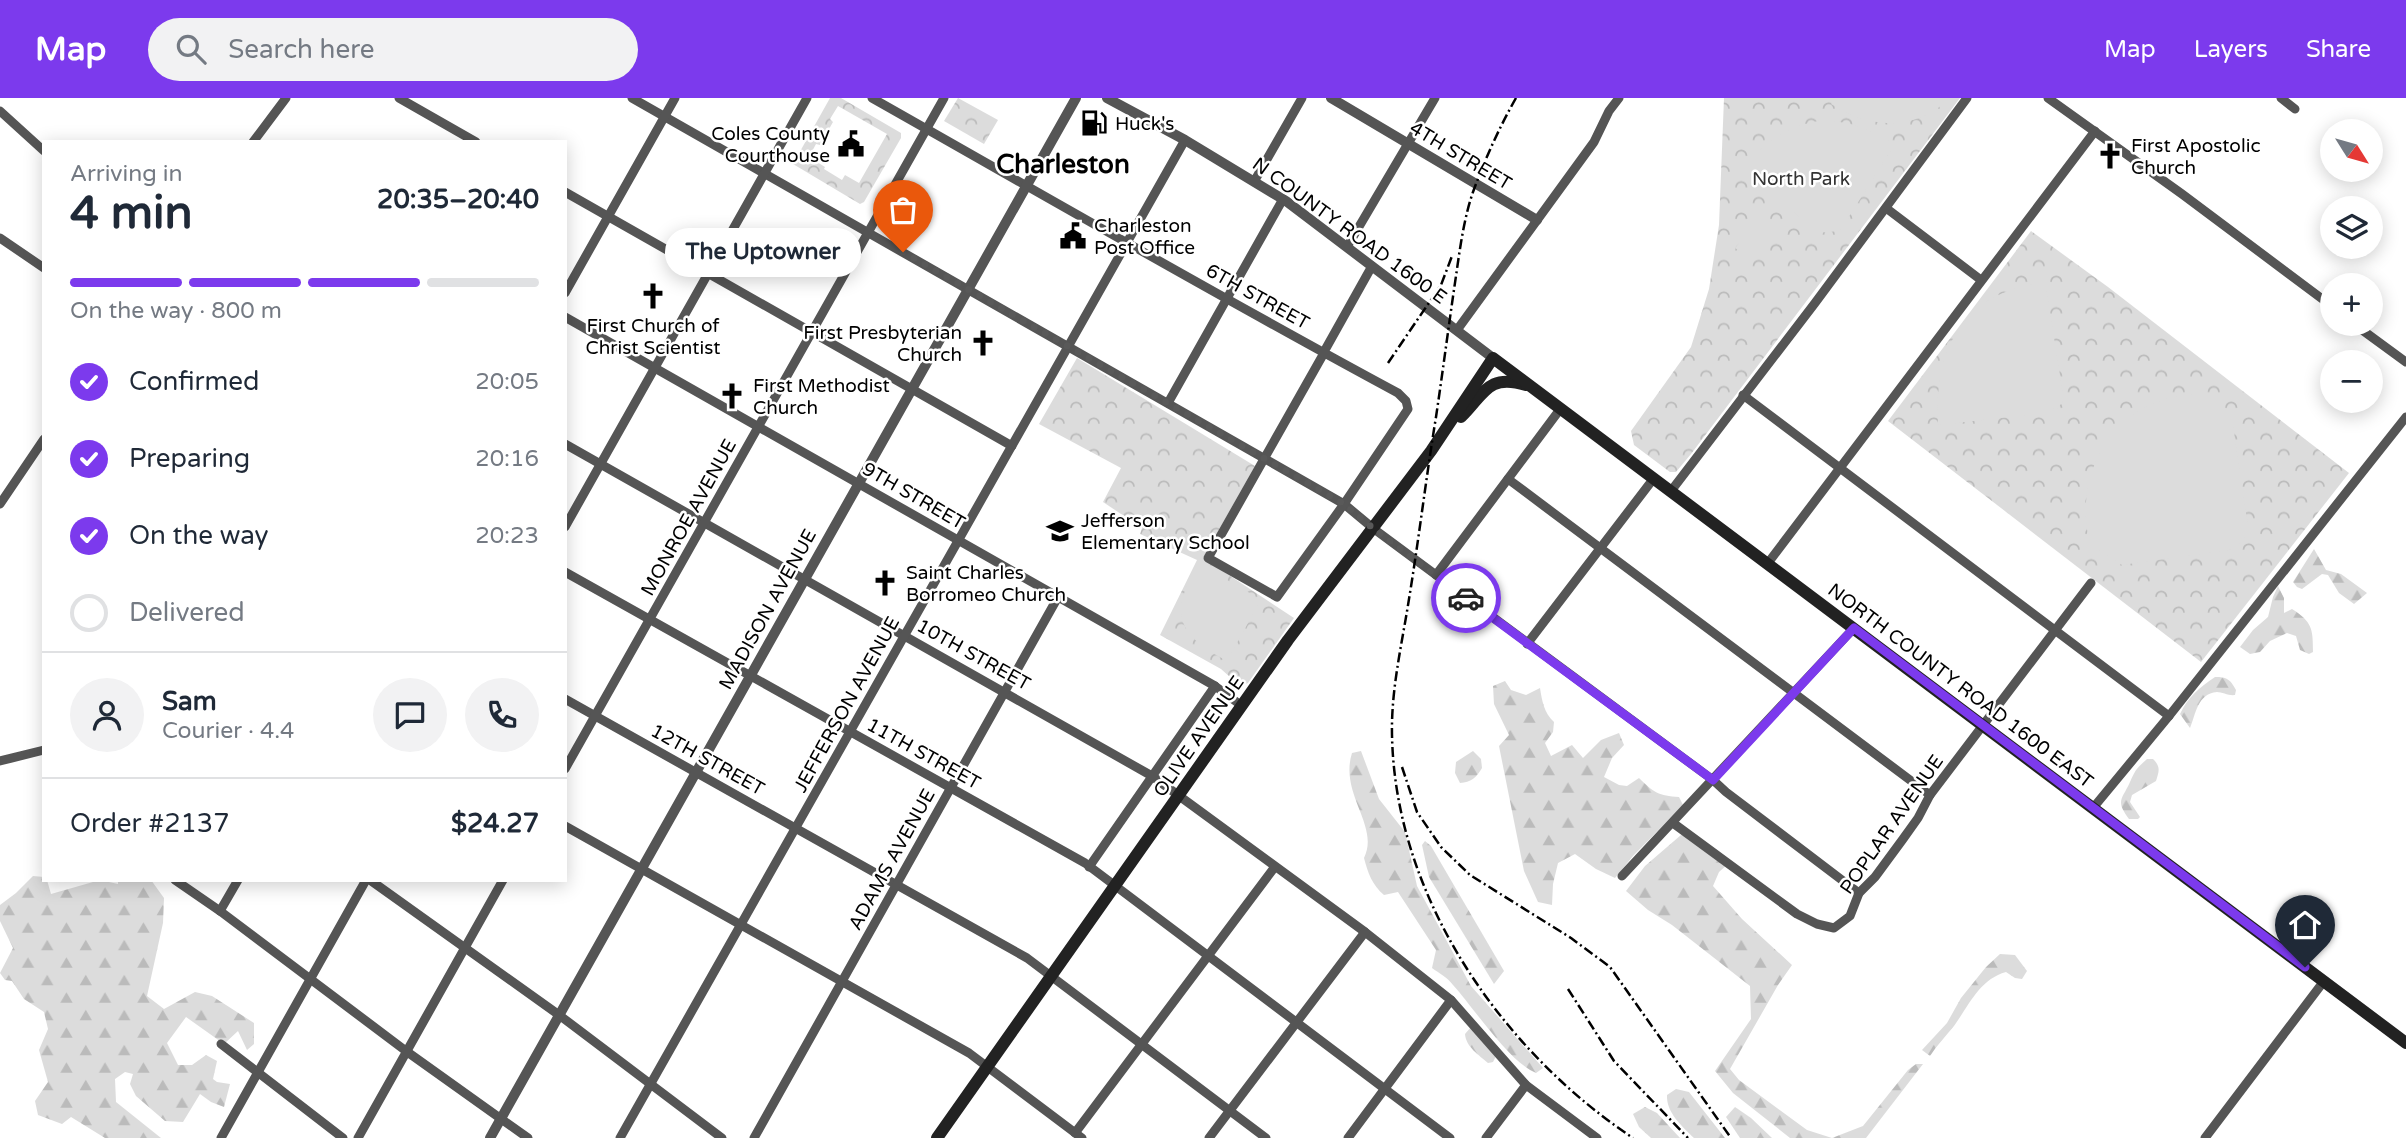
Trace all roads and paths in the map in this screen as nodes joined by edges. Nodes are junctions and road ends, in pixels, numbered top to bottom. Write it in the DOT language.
graph roads {
  1 [pos="286,98"];
  2 [pos="399,98"];
  3 [pos="632,98"];
  4 [pos="675,98"];
  5 [pos="807,98"];
  6 [pos="872,98"];
  7 [pos="944,98"];
  8 [pos="1076,98"];
  9 [pos="1107,98"];
  10 [pos="1302,98"];
  11 [pos="1331,98"];
  12 [pos="1435,98"];
  13 [pos="1619,98"];
  14 [pos="1967,98"];
  15 [pos="2048,98"];
  16 [pos="2281,98"];
  17 [pos="2062,102"];
  18 [pos="2295,109"];
  19 [pos="0,111"];
  20 [pos="665,116"];
  21 [pos="926,129"];
  22 [pos="2095,131"];
  23 [pos="254,140"];
  24 [pos="472,140"];
  25 [pos="1185,140"];
  26 [pos="1407,143"];
  27 [pos="42,149"];
  28 [pos="764,173"];
  29 [pos="1255,180"];
  30 [pos="1026,186"];
  31 [pos="567,193"];
  32 [pos="1283,199"];
  33 [pos="1886,208"];
  34 [pos="608,217"];
  35 [pos="1537,220"];
  36 [pos="868,232"];
  37 [pos="0,238"];
  38 [pos="1126,242"];
  39 [pos="1348,247"];
  40 [pos="1372,266"];
  41 [pos="42,267"];
  42 [pos="708,274"];
  43 [pos="1981,279"];
  44 [pos="567,289"];
  45 [pos="968,289"];
  46 [pos="2320,297"];
  47 [pos="1226,299"];
  48 [pos="567,318"];
  49 [pos="1457,330"];
  50 [pos="811,332"];
  51 [pos="2370,336"];
  52 [pos="1068,346"];
  53 [pos="1324,353"];
  54 [pos="1493,358"];
  55 [pos="2406,362"];
  56 [pos="655,368"];
  57 [pos="1534,388"];
  58 [pos="912,389"];
  59 [pos="1743,395"];
  60 [pos="1168,402"];
  61 [pos="1561,408"];
  62 [pos="2406,417"];
  63 [pos="758,427"];
  64 [pos="1444,430"];
  65 [pos="42,442"];
  66 [pos="567,445"];
  67 [pos="1012,446"];
  68 [pos="1265,457"];
  69 [pos="600,465"];
  70 [pos="1839,468"];
  71 [pos="1654,478"];
  72 [pos="1508,479"];
  73 [pos="858,484"];
  74 [pos="1671,491"];
  75 [pos="0,504"];
  76 [pos="1344,504"];
  77 [pos="567,523"];
  78 [pos="704,523"];
  79 [pos="1374,529"];
  80 [pos="958,540"];
  81 [pos="1600,548"];
  82 [pos="1768,563"];
  83 [pos="567,573"];
  84 [pos="1436,575"];
  85 [pos="804,579"];
  86 [pos="2091,583"];
  87 [pos="1058,597"];
  88 [pos="650,619"];
  89 [pos="1854,628"];
  90 [pos="2055,630"];
  91 [pos="905,635"];
  92 [pos="1527,644"];
  93 [pos="750,676"];
  94 [pos="1215,686"];
  95 [pos="1005,692"];
  96 [pos="1795,692"];
  97 [pos="567,700"];
  98 [pos="1242,706"];
  99 [pos="595,716"];
  100 [pos="2169,716"];
  101 [pos="1984,726"];
  102 [pos="850,732"];
  103 [pos="42,750"];
  104 [pos="0,761"];
  105 [pos="567,765"];
  106 [pos="696,772"];
  107 [pos="1152,776"];
  108 [pos="1713,780"];
  109 [pos="951,788"];
  110 [pos="1930,794"];
  111 [pos="1179,796"];
  112 [pos="2093,808"];
  113 [pos="1673,823"];
  114 [pos="567,828"];
  115 [pos="796,829"];
  116 [pos="1089,867"];
  117 [pos="1274,868"];
  118 [pos="641,869"];
  119 [pos="1622,876"];
  120 [pos="178,882"];
  121 [pos="237,882"];
  122 [pos="367,882"];
  123 [pos="371,882"];
  124 [pos="502,882"];
  125 [pos="896,885"];
  126 [pos="1116,887"];
  127 [pos="1859,893"];
  128 [pos="220,911"];
  129 [pos="741,925"];
  130 [pos="1365,932"];
  131 [pos="464,950"];
  132 [pos="1208,956"];
  133 [pos="1052,977"];
  134 [pos="311,978"];
  135 [pos="2324,981"];
  136 [pos="842,982"];
  137 [pos="1451,1000"];
  138 [pos="559,1015"];
  139 [pos="1296,1022"];
  140 [pos="2406,1043"];
  141 [pos="221,1044"];
  142 [pos="1142,1044"];
  143 [pos="407,1051"];
  144 [pos="988,1067"];
  145 [pos="257,1073"];
  146 [pos="652,1085"];
  147 [pos="1526,1085"];
  148 [pos="1385,1089"];
  149 [pos="1230,1111"];
  150 [pos="500,1118"];
  151 [pos="1079,1135"];
  152 [pos="221,1138"];
  153 [pos="343,1138"];
  154 [pos="358,1138"];
  155 [pos="490,1138"];
  156 [pos="528,1138"];
  157 [pos="620,1138"];
  158 [pos="722,1138"];
  159 [pos="754,1138"];
  160 [pos="937,1138"];
  161 [pos="1209,1138"];
  162 [pos="1266,1138"];
  163 [pos="1348,1138"];
  164 [pos="1450,1138"];
  165 [pos="1486,1138"];
  166 [pos="1597,1138"];
  167 [pos="2205,1138"];
  1 -- 23 [label="street"];
  2 -- 24 [label="street"];
  3 -- 20 [label="street"];
  4 -- 20 [label="street"];
  5 -- 28 [label="street"];
  6 -- 21 [label="street, 6TH STREET"];
  7 -- 21 [label="street, MONROE AVENUE"];
  8 -- 30 [label="street, MADISON AVENUE"];
  9 -- 25 [label="street, N COUNTY ROAD 1600 E"];
  10 -- 29 [label="street"];
  11 -- 26 [label="street, 4TH STREET"];
  12 -- 26 [label="street"];
  13 -- 35 [label="street"];
  14 -- 33 [label="street"];
  15 -- 17 [label="street"];
  16 -- 18 [label="street"];
  17 -- 22 [label="street"];
  19 -- 27 [label="street"];
  20 -- 28 [label="street"];
  20 -- 34 [label="street"];
  21 -- 30 [label="street, 6TH STREET"];
  21 -- 36 [label="street, MONROE AVENUE"];
  22 -- 43 [label="street"];
  22 -- 46 [label="street"];
  25 -- 29 [label="street, N COUNTY ROAD 1600 E"];
  25 -- 38 [label="street, JEFFERSON AVENUE"];
  26 -- 35 [label="street, 4TH STREET"];
  26 -- 39 [label="street"];
  28 -- 36 [label="street"];
  28 -- 42 [label="street"];
  29 -- 32 [label="street, N COUNTY ROAD 1600 E"];
  30 -- 38 [label="street, 6TH STREET"];
  30 -- 45 [label="street, MADISON AVENUE"];
  31 -- 34 [label="street"];
  32 -- 39 [label="street, N COUNTY ROAD 1600 E"];
  32 -- 47 [label="street"];
  33 -- 43 [label="street"];
  33 -- 59 [label="street"];
  34 -- 42 [label="street"];
  34 -- 44 [label="street"];
  35 -- 49 [label="street"];
  36 -- 45 [label="street"];
  36 -- 50 [label="street, MONROE AVENUE"];
  37 -- 41 [label="street"];
  38 -- 47 [label="street, 6TH STREET"];
  38 -- 52 [label="street, JEFFERSON AVENUE"];
  39 -- 40 [label="street, N COUNTY ROAD 1600 E"];
  40 -- 49 [label="street, N COUNTY ROAD 1600 E"];
  40 -- 53 [label="street"];
  42 -- 50 [label="street"];
  42 -- 56 [label="street"];
  43 -- 70 [label="street"];
  45 -- 52 [label="street"];
  45 -- 58 [label="street, MADISON AVENUE"];
  47 -- 53 [label="street, 6TH STREET"];
  47 -- 60 [label="street"];
  48 -- 56 [label="street, 9TH STREET"];
  49 -- 54 [label="street, N COUNTY ROAD 1600 E"];
  50 -- 58 [label="street"];
  50 -- 63 [label="street, MONROE AVENUE"];
  51 -- 55 [label="street"];
  52 -- 60 [label="street"];
  52 -- 67 [label="street, JEFFERSON AVENUE"];
  53 -- 68 [label="street"];
  53 -- 76 [label="street, 6TH STREET"];
  54 -- 57 [label="main road, NORTH COUNTY ROAD 1600 EAST"];
  54 -- 64 [label="main road, OLIVE AVENUE"];
  56 -- 63 [label="street, 9TH STREET"];
  56 -- 69 [label="street"];
  57 -- 61 [label="main road, NORTH COUNTY ROAD 1600 EAST"];
  57 -- 64 [label="main road"];
  58 -- 67 [label="street"];
  58 -- 73 [label="street, MADISON AVENUE"];
  59 -- 70 [label="street"];
  59 -- 74 [label="street"];
  60 -- 68 [label="street"];
  61 -- 71 [label="main road, NORTH COUNTY ROAD 1600 EAST"];
  61 -- 72 [label="street"];
  62 -- 100 [label="street"];
  63 -- 73 [label="street, 9TH STREET"];
  63 -- 78 [label="street, MONROE AVENUE"];
  64 -- 79 [label="main road, OLIVE AVENUE"];
  65 -- 75 [label="street"];
  66 -- 69 [label="street, 10TH STREET"];
  67 -- 80 [label="street, JEFFERSON AVENUE"];
  68 -- 76 [label="street"];
  68 -- 76 [label="street"];
  69 -- 77 [label="street"];
  69 -- 78 [label="street, 10TH STREET"];
  70 -- 82 [label="street"];
  70 -- 90 [label="street"];
  71 -- 74 [label="main road, NORTH COUNTY ROAD 1600 EAST"];
  71 -- 81 [label="street"];
  72 -- 81 [label="street"];
  72 -- 84 [label="street"];
  73 -- 80 [label="street, 9TH STREET"];
  73 -- 85 [label="street, MADISON AVENUE"];
  74 -- 82 [label="main road, NORTH COUNTY ROAD 1600 EAST"];
  76 -- 79 [label="street"];
  78 -- 85 [label="street, 10TH STREET"];
  78 -- 88 [label="street, MONROE AVENUE"];
  79 -- 84 [label="street"];
  79 -- 98 [label="main road, OLIVE AVENUE"];
  80 -- 87 [label="street, 9TH STREET"];
  80 -- 91 [label="street, JEFFERSON AVENUE"];
  81 -- 92 [label="street"];
  81 -- 96 [label="street"];
  82 -- 89 [label="main road, NORTH COUNTY ROAD 1600 EAST"];
  83 -- 88 [label="street, 11TH STREET"];
  84 -- 92 [label="street"];
  85 -- 91 [label="street, 10TH STREET"];
  85 -- 93 [label="street, MADISON AVENUE"];
  86 -- 90 [label="street, POPLAR AVENUE"];
  87 -- 94 [label="street, 9TH STREET"];
  87 -- 95 [label="street, ADAMS AVENUE"];
  88 -- 93 [label="street, 11TH STREET"];
  88 -- 99 [label="street, MONROE AVENUE"];
  89 -- 96 [label="street"];
  89 -- 101 [label="main road, NORTH COUNTY ROAD 1600 EAST"];
  90 -- 100 [label="street"];
  90 -- 101 [label="street, POPLAR AVENUE"];
  91 -- 95 [label="street, 10TH STREET"];
  91 -- 102 [label="street, JEFFERSON AVENUE"];
  92 -- 108 [label="street"];
  93 -- 102 [label="street, 11TH STREET"];
  93 -- 106 [label="street, MADISON AVENUE"];
  94 -- 98 [label="street, 9TH STREET"];
  94 -- 107 [label="street"];
  95 -- 107 [label="street, 10TH STREET"];
  95 -- 109 [label="street, ADAMS AVENUE"];
  96 -- 108 [label="street"];
  96 -- 110 [label="street"];
  97 -- 99 [label="street, 12TH STREET"];
  98 -- 111 [label="main road, OLIVE AVENUE"];
  99 -- 105 [label="street, MONROE AVENUE"];
  99 -- 106 [label="street, 12TH STREET"];
  100 -- 112 [label="street"];
  101 -- 110 [label="street, POPLAR AVENUE"];
  101 -- 112 [label="main road, NORTH COUNTY ROAD 1600 EAST"];
  102 -- 109 [label="street, 11TH STREET"];
  102 -- 115 [label="street, JEFFERSON AVENUE"];
  103 -- 104 [label="street"];
  106 -- 115 [label="street, 12TH STREET"];
  106 -- 118 [label="street, MADISON AVENUE"];
  107 -- 111 [label="street, 10TH STREET"];
  107 -- 116 [label="street"];
  108 -- 113 [label="street"];
  108 -- 127 [label="street"];
  109 -- 116 [label="street, 11TH STREET"];
  109 -- 125 [label="street, ADAMS AVENUE"];
  110 -- 127 [label="street, POPLAR AVENUE"];
  111 -- 117 [label="street, 10TH STREET"];
  111 -- 126 [label="main road, OLIVE AVENUE"];
  112 -- 135 [label="main road, NORTH COUNTY ROAD 1600 EAST"];
  113 -- 119 [label="street"];
  113 -- 127 [label="street, POPLAR AVENUE"];
  114 -- 118 [label="street"];
  115 -- 125 [label="street, 12TH STREET"];
  115 -- 129 [label="street, JEFFERSON AVENUE"];
  116 -- 126 [label="street, 11TH STREET"];
  117 -- 130 [label="street, 10TH STREET"];
  117 -- 132 [label="street"];
  118 -- 129 [label="street"];
  118 -- 138 [label="street, MADISON AVENUE"];
  120 -- 128 [label="street"];
  121 -- 128 [label="street"];
  122 -- 134 [label="street"];
  123 -- 131 [label="street"];
  124 -- 131 [label="street"];
  125 -- 133 [label="street, 12TH STREET"];
  125 -- 136 [label="street, ADAMS AVENUE"];
  126 -- 132 [label="street, 11TH STREET"];
  126 -- 133 [label="main road, OLIVE AVENUE"];
  128 -- 134 [label="street"];
  129 -- 136 [label="street"];
  129 -- 146 [label="street, JEFFERSON AVENUE"];
  130 -- 137 [label="street, 10TH STREET"];
  130 -- 139 [label="street"];
  131 -- 138 [label="street"];
  131 -- 143 [label="street"];
  132 -- 139 [label="street, 11TH STREET"];
  132 -- 142 [label="street"];
  133 -- 142 [label="street, 12TH STREET"];
  133 -- 144 [label="main road, OLIVE AVENUE"];
  134 -- 143 [label="street"];
  134 -- 145 [label="street"];
  135 -- 140 [label="main road, NORTH COUNTY ROAD 1600 EAST"];
  135 -- 167 [label="street"];
  136 -- 144 [label="street"];
  136 -- 159 [label="street, ADAMS AVENUE"];
  137 -- 147 [label="street, 10TH STREET"];
  137 -- 148 [label="street"];
  138 -- 146 [label="street"];
  138 -- 150 [label="street, MADISON AVENUE"];
  139 -- 148 [label="street, 11TH STREET"];
  139 -- 149 [label="street"];
  141 -- 145 [label="street"];
  142 -- 149 [label="street, 12TH STREET"];
  142 -- 151 [label="street"];
  143 -- 150 [label="street"];
  143 -- 154 [label="street"];
  144 -- 151 [label="street"];
  144 -- 160 [label="main road, OLIVE AVENUE"];
  145 -- 152 [label="street"];
  145 -- 153 [label="street"];
  146 -- 157 [label="street, JEFFERSON AVENUE"];
  146 -- 158 [label="street"];
  147 -- 165 [label="street"];
  147 -- 166 [label="street, 10TH STREET"];
  148 -- 163 [label="street"];
  148 -- 164 [label="street, 11TH STREET"];
  149 -- 161 [label="street"];
  149 -- 162 [label="street, 12TH STREET"];
  150 -- 155 [label="street, MADISON AVENUE"];
  150 -- 156 [label="street"];
}
